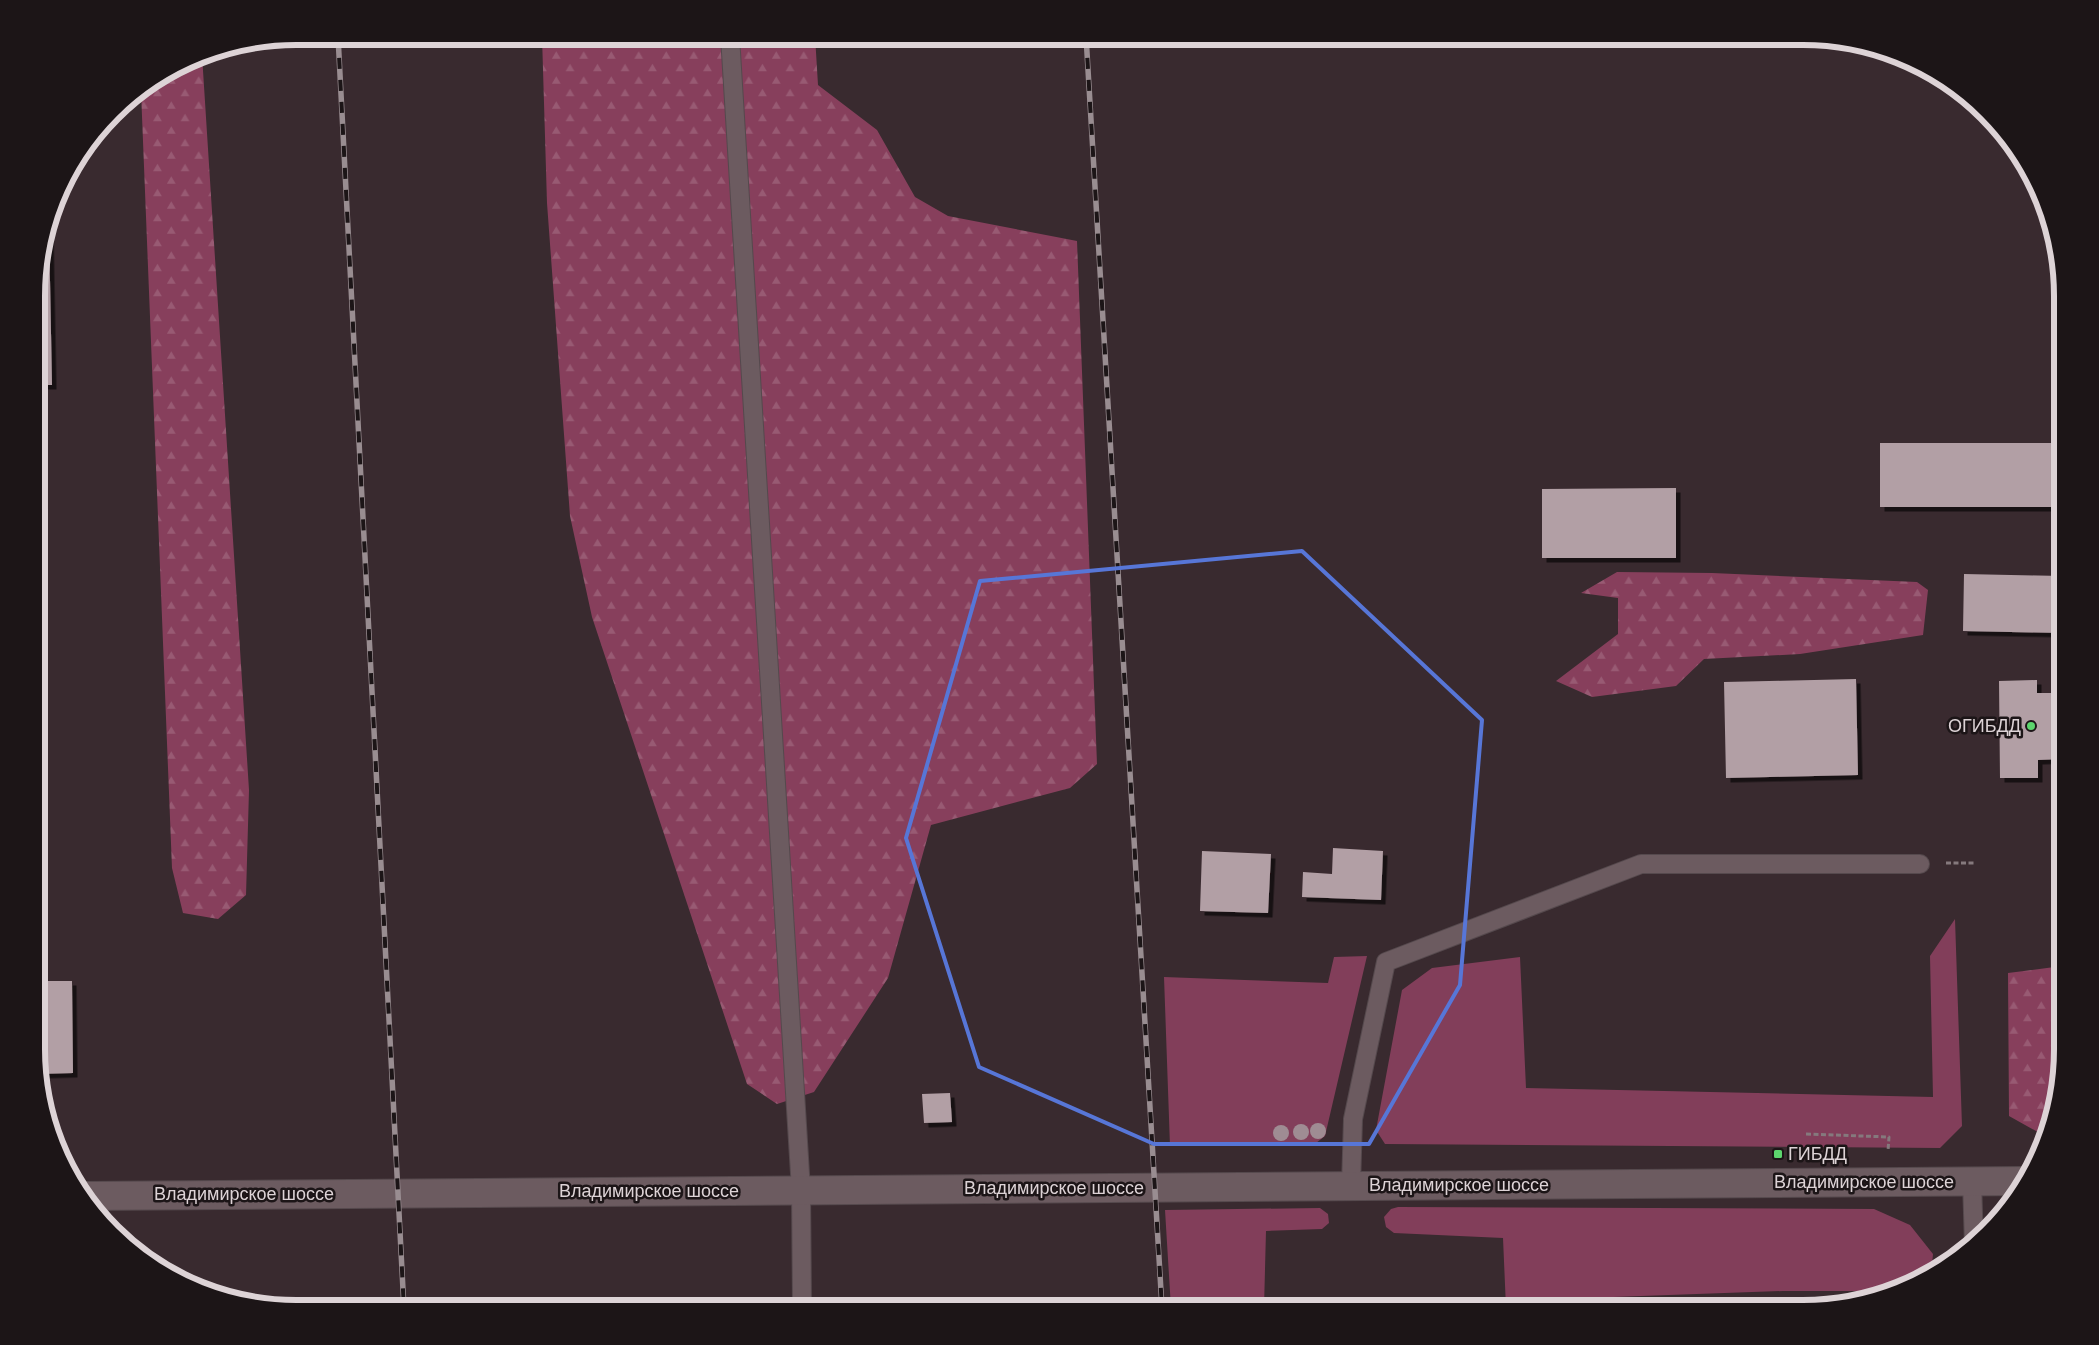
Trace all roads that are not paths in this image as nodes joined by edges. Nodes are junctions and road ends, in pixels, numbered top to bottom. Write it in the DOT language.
graph roads {
  1 [pos="731,45"];
  2 [pos="1920,864"];
  3 [pos="1972,1181"];
  4 [pos="2016,1181"];
  5 [pos="1351,1186"];
  6 [pos="802,1190"];
  7 [pos="93,1196"];
  8 [pos="1974,1232"];
  9 [pos="802,1300"];
  1 -- 6 [label="lane"];
  2 -- 5 [label="lane"];
  3 -- 4 [label="main road, Владимирское шоссе"];
  3 -- 5 [label="main road, Владимирское шоссе"];
  3 -- 8 [label="lane"];
  5 -- 6 [label="main road, Владимирское шоссе"];
  6 -- 7 [label="main road, Владимирское шоссе"];
  6 -- 9 [label="lane"];
}
